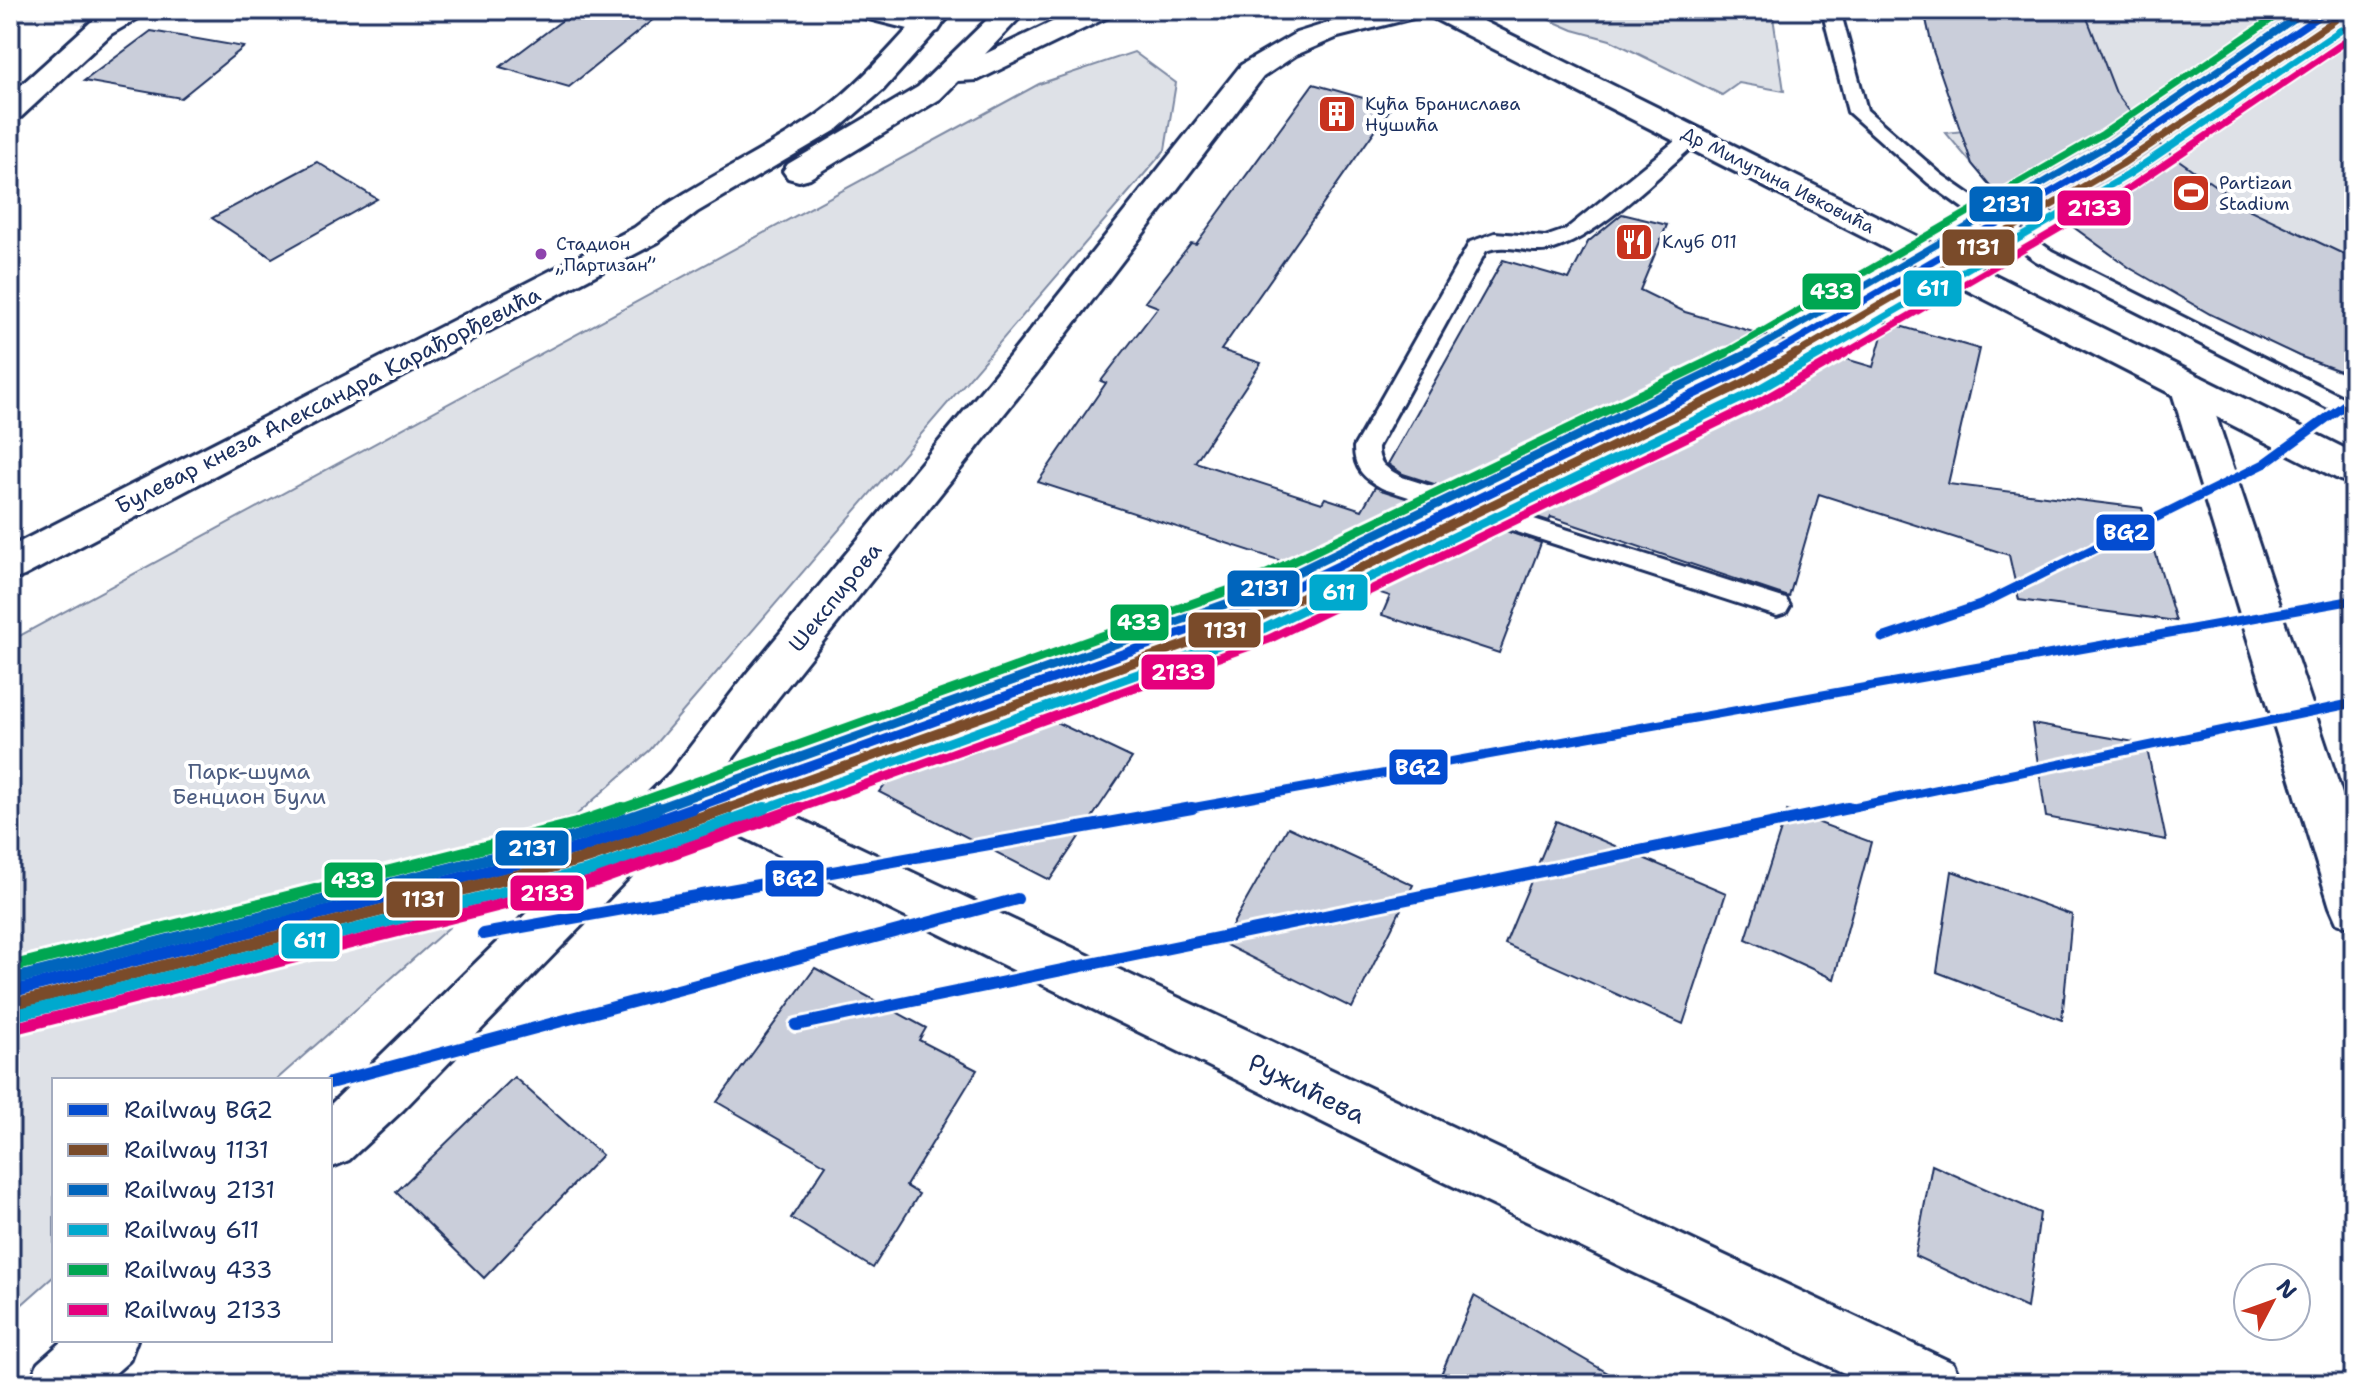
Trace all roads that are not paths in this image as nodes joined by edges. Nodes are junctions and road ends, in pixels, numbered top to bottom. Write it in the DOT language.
graph roads {
  1 [pos="132,10"];
  2 [pos="867,10"];
  3 [pos="1013,10"];
  4 [pos="1100,10"];
  5 [pos="1410,10"];
  6 [pos="1831,10"];
  7 [pos="1449,15"];
  8 [pos="934,17"];
  9 [pos="1322,24"];
  10 [pos="929,93"];
  11 [pos="10,111"];
  12 [pos="1692,137"];
  13 [pos="646,235"];
  14 [pos="2188,386"];
  15 [pos="2354,413"];
  16 [pos="2354,470"];
  17 [pos="10,565"];
  18 [pos="1777,606"];
  19 [pos="686,787"];
  20 [pos="2354,907"];
  21 [pos="332,1139"];
  22 [pos="106,1342"];
  23 [pos="59,1384"];
  24 [pos="1932,1384"];
  1 -- 11 [label="street"];
  2 -- 8 [label="street"];
  3 -- 10 [label="street, Булевар кнеза Александра Карађорђевића"];
  4 -- 10 [label="street"];
  5 -- 7 [label="street, Др Милутина Ивковића"];
  5 -- 9 [label="street, Шекспирова"];
  6 -- 15 [label="lane"];
  7 -- 12 [label="street, Др Милутина Ивковића"];
  8 -- 13 [label="street, Булевар кнеза Александра Карађорђевића"];
  9 -- 19 [label="street, Шекспирова"];
  10 -- 13 [label="street, Булевар кнеза Александра Карађорђевића"];
  12 -- 14 [label="street, Др Милутина Ивковића"];
  12 -- 18 [label="lane"];
  13 -- 17 [label="street, Булевар кнеза Александра Карађорђевића"];
  14 -- 16 [label="street, Др Милутина Ивковића"];
  14 -- 20 [label="street"];
  19 -- 21 [label="street, Шекспирова"];
  19 -- 24 [label="street, Ружићева"];
  22 -- 23 [label="street"];
}
